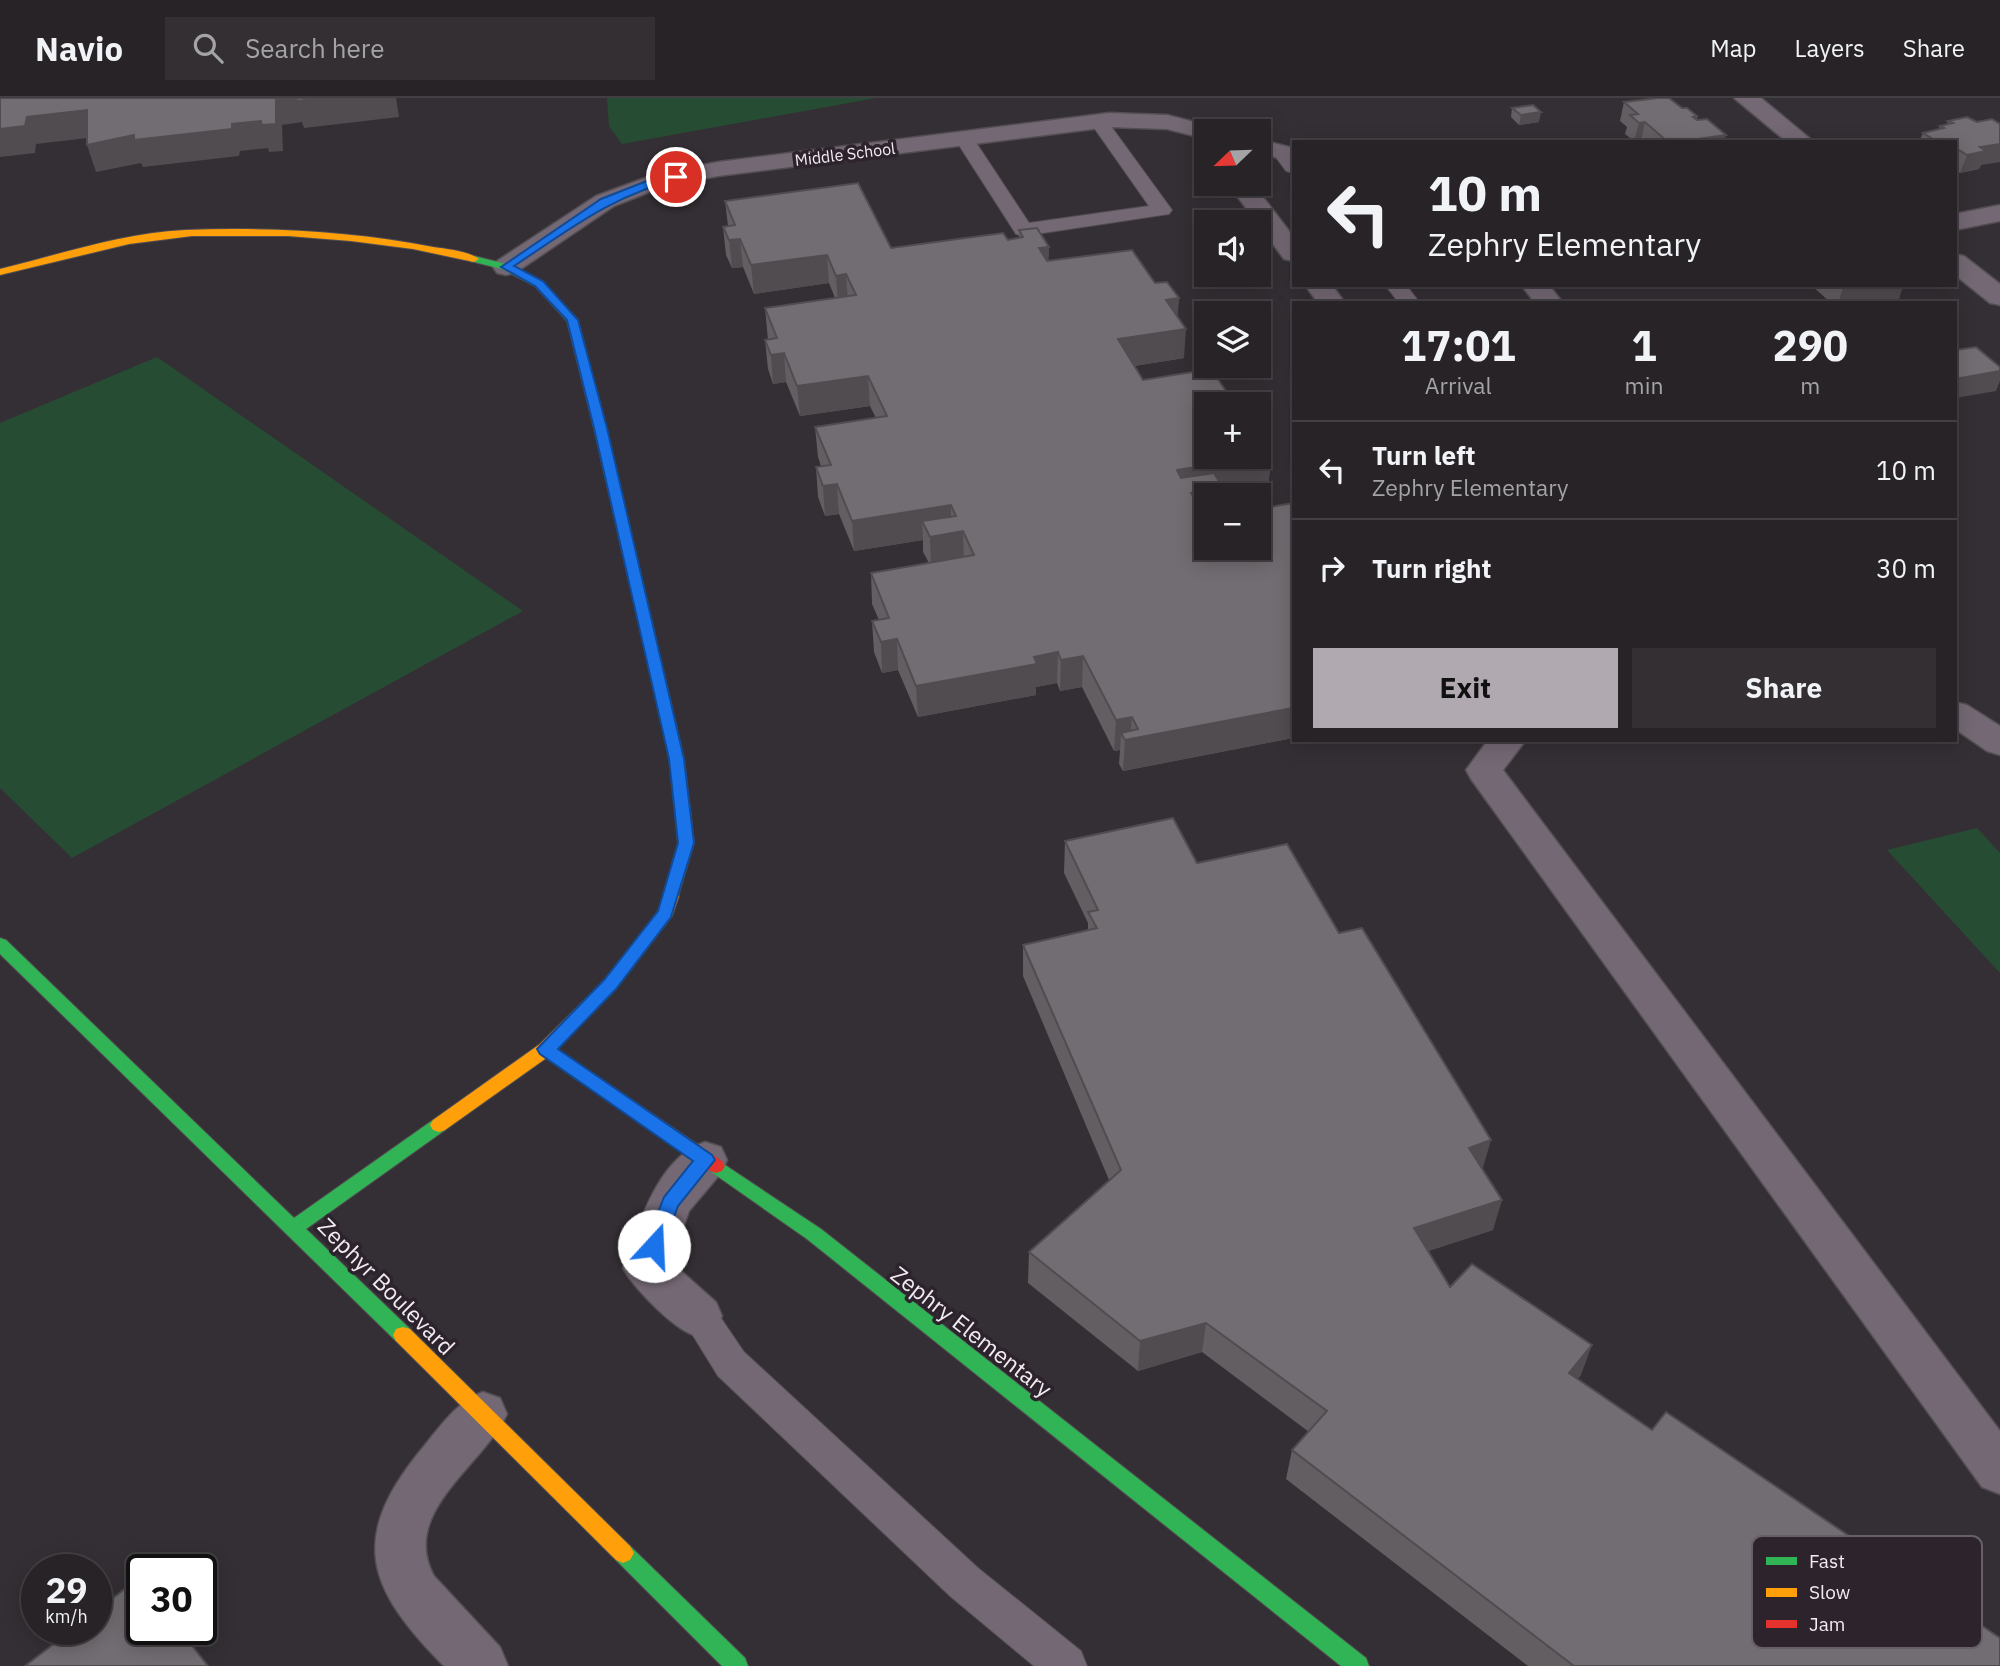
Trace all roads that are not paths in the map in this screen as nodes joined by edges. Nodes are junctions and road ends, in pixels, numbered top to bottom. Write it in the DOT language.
graph roads {
  1 [pos="1746,98"];
  2 [pos="1099,122"];
  3 [pos="1194,129"];
  4 [pos="964,139"];
  5 [pos="1799,140"];
  6 [pos="1249,196"];
  7 [pos="2000,213"];
  8 [pos="1957,222"];
  9 [pos="1292,252"];
  10 [pos="1957,264"];
  11 [pos="506,267"];
  12 [pos="0,272"];
  13 [pos="1320,287"];
  14 [pos="1397,287"];
  15 [pos="1536,287"];
  16 [pos="2000,297"];
  17 [pos="1330,301"];
  18 [pos="1408,301"];
  19 [pos="1548,301"];
  20 [pos="1957,714"];
  21 [pos="1506,742"];
  22 [pos="2000,743"];
  23 [pos="0,944"];
  24 [pos="546,1049"];
  25 [pos="705,1160"];
  26 [pos="295,1227"];
  27 [pos="699,1317"];
  28 [pos="483,1414"];
  29 [pos="2000,1471"];
  30 [pos="481,1666"];
  31 [pos="737,1666"];
  32 [pos="1066,1666"];
  33 [pos="1358,1666"];
  1 -- 5 [label="street"];
  2 -- 3 [label="street, Middle School"];
  2 -- 4 [label="street, Middle School"];
  2 -- 4 [label="lane"];
  4 -- 11 [label="street, Middle School"];
  6 -- 9 [label="street"];
  7 -- 8 [label="street"];
  10 -- 16 [label="street"];
  11 -- 12 [label="street"];
  11 -- 24 [label="street"];
  13 -- 17 [label="street"];
  14 -- 18 [label="lane"];
  15 -- 19 [label="street"];
  20 -- 22 [label="street"];
  21 -- 29 [label="street"];
  23 -- 26 [label="street, Zephyr Boulevard"];
  24 -- 25 [label="street, Zephry Elementary"];
  24 -- 26 [label="street"];
  25 -- 27 [label="street"];
  25 -- 33 [label="street, Zephry Elementary"];
  26 -- 28 [label="street, Zephyr Boulevard"];
  27 -- 32 [label="lane"];
  28 -- 30 [label="street"];
  28 -- 31 [label="street, Zephyr Boulevard"];
}
